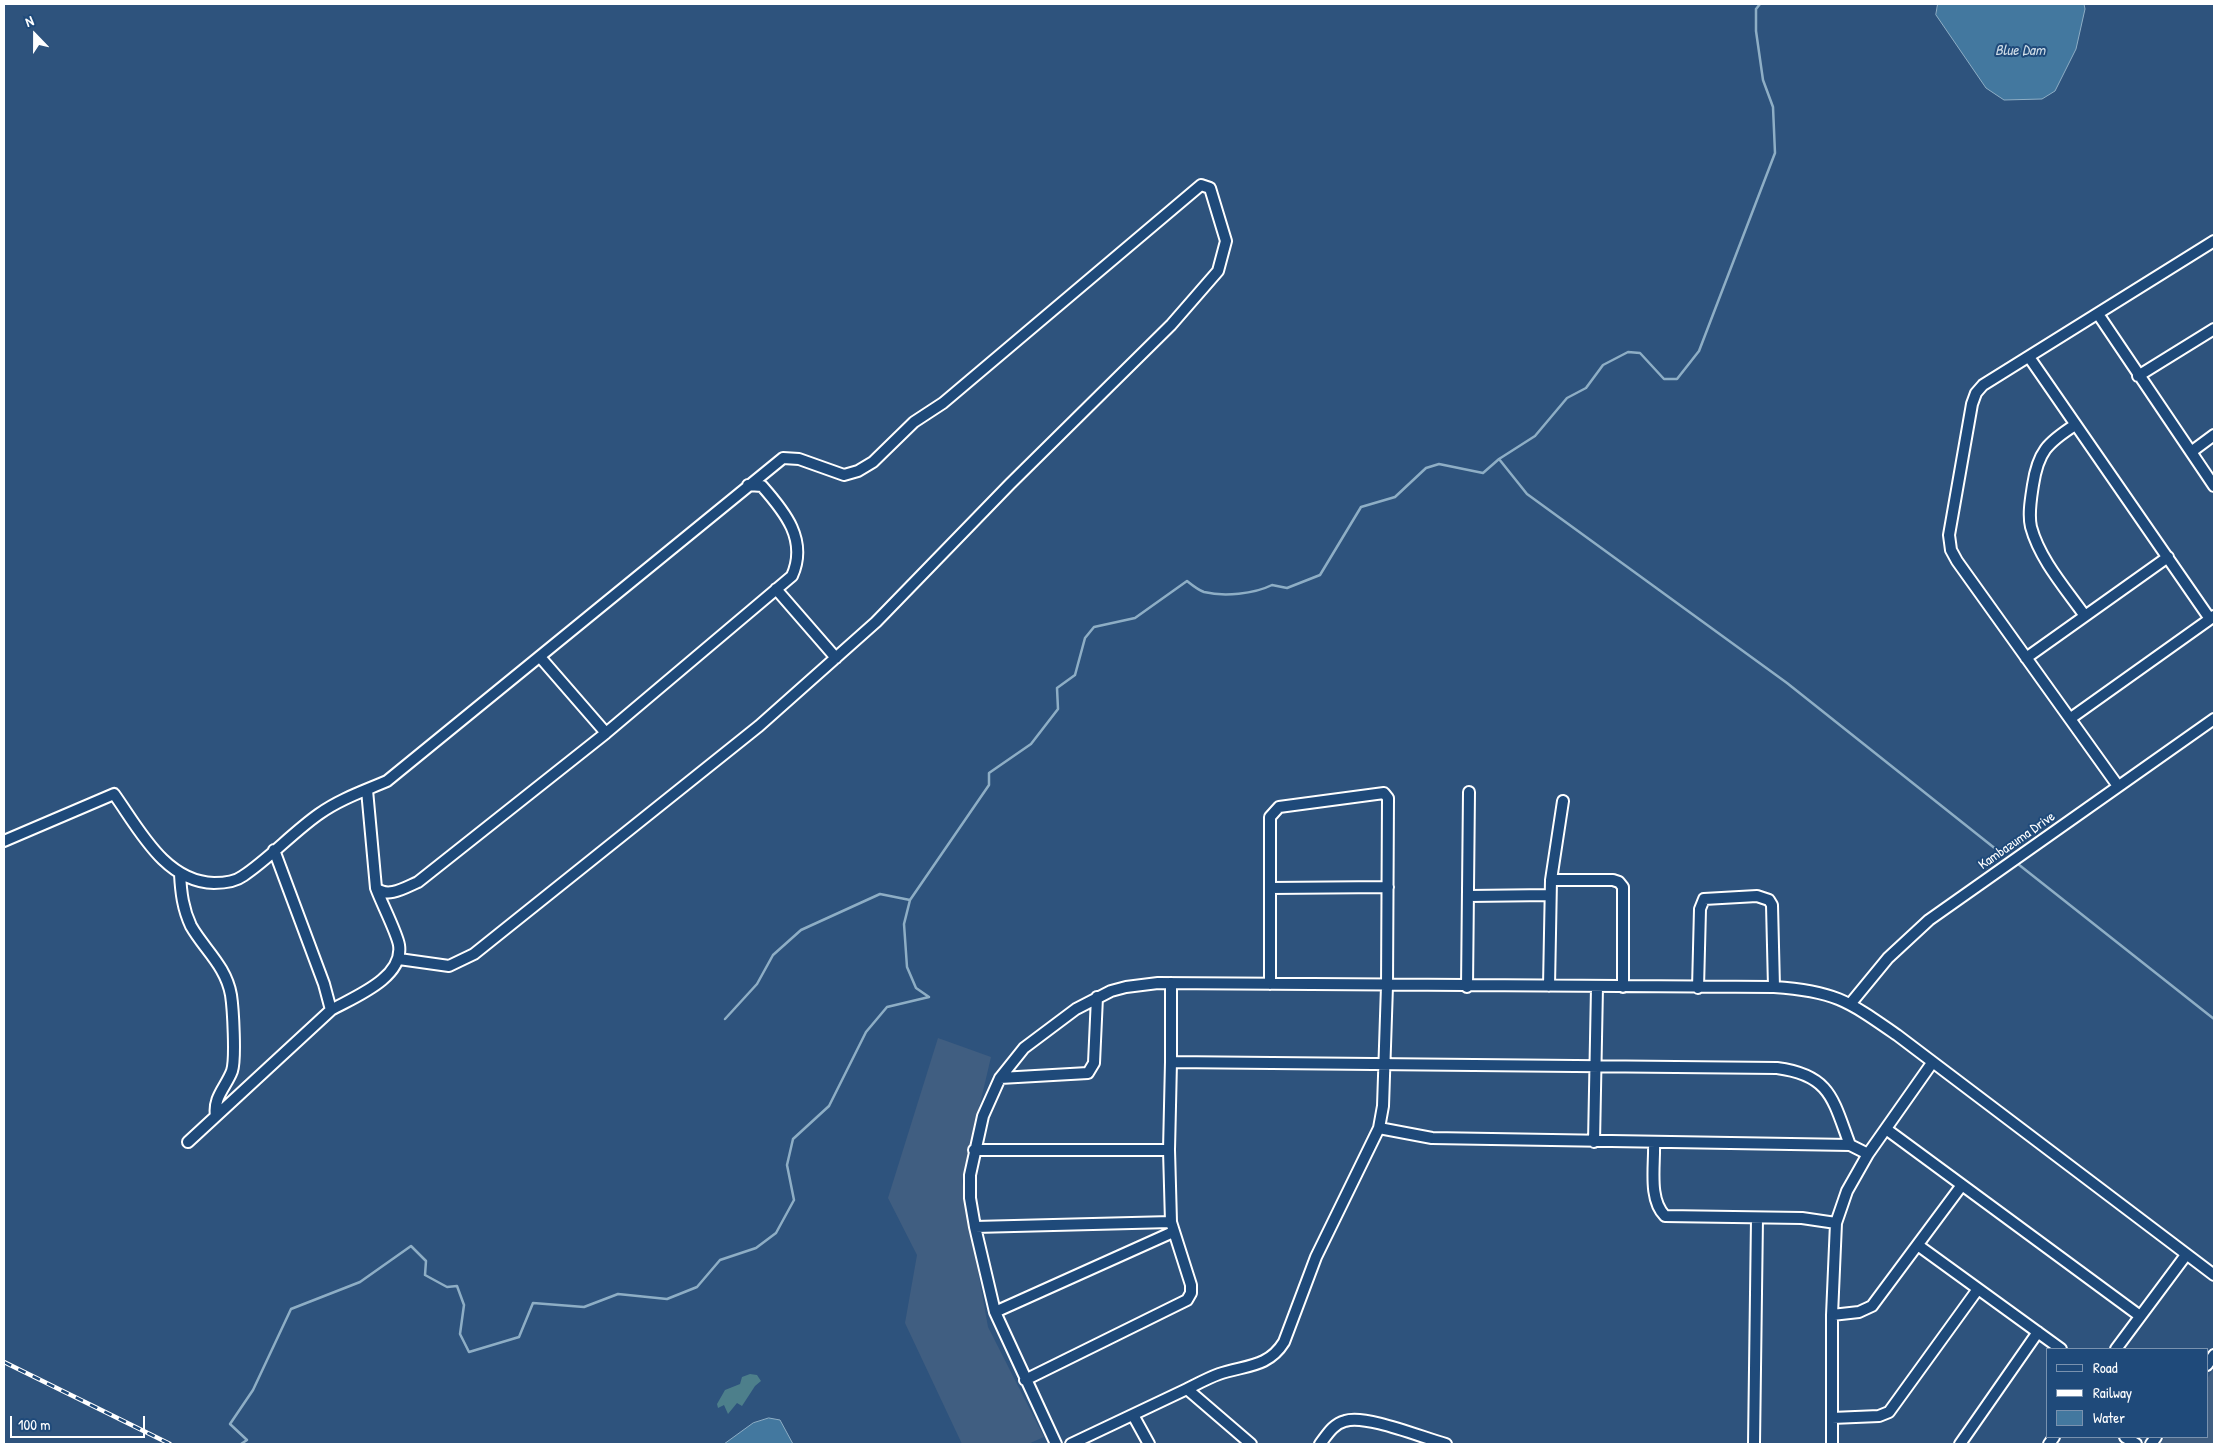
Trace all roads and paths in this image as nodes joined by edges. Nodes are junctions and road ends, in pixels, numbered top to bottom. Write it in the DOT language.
graph roads {
  1 [pos="2214,241"];
  2 [pos="2098,314"];
  3 [pos="2214,330"];
  4 [pos="2029,357"];
  5 [pos="2138,376"];
  6 [pos="2075,426"];
  7 [pos="2214,435"];
  8 [pos="2191,452"];
  9 [pos="748,485"];
  10 [pos="2214,486"];
  11 [pos="2168,557"];
  12 [pos="776,589"];
  13 [pos="2085,616"];
  14 [pos="2212,617"];
  15 [pos="540,657"];
  16 [pos="836,658"];
  17 [pos="2026,658"];
  18 [pos="2071,718"];
  19 [pos="2214,720"];
  20 [pos="606,733"];
  21 [pos="2118,786"];
  22 [pos="367,790"];
  23 [pos="1470,792"];
  24 [pos="1564,801"];
  25 [pos="4,841"];
  26 [pos="274,850"];
  27 [pos="180,874"];
  28 [pos="1551,880"];
  29 [pos="1388,887"];
  30 [pos="376,888"];
  31 [pos="1270,888"];
  32 [pos="1550,895"];
  33 [pos="1470,896"];
  34 [pos="399,959"];
  35 [pos="1171,983"];
  36 [pos="1270,984"];
  37 [pos="1387,986"];
  38 [pos="1549,986"];
  39 [pos="1467,987"];
  40 [pos="1597,987"];
  41 [pos="1624,987"];
  42 [pos="1698,988"];
  43 [pos="1774,988"];
  44 [pos="1097,997"];
  45 [pos="1850,1003"];
  46 [pos="331,1010"];
  47 [pos="1171,1062"];
  48 [pos="1932,1063"];
  49 [pos="1385,1066"];
  50 [pos="1595,1067"];
  51 [pos="1000,1078"];
  52 [pos="216,1116"];
  53 [pos="1379,1128"];
  54 [pos="1886,1129"];
  55 [pos="188,1142"];
  56 [pos="1594,1142"];
  57 [pos="1654,1143"];
  58 [pos="1850,1145"];
  59 [pos="974,1150"];
  60 [pos="1170,1150"];
  61 [pos="1868,1154"];
  62 [pos="1962,1185"];
  63 [pos="1757,1218"];
  64 [pos="1836,1223"];
  65 [pos="975,1226"];
  66 [pos="1172,1227"];
  67 [pos="1919,1246"];
  68 [pos="2186,1254"];
  69 [pos="2214,1275"];
  70 [pos="1978,1289"];
  71 [pos="995,1312"];
  72 [pos="1832,1314"];
  73 [pos="2140,1316"];
  74 [pos="2038,1332"];
  75 [pos="2060,1348"];
  76 [pos="2117,1348"];
  77 [pos="1025,1380"];
  78 [pos="1187,1389"];
  79 [pos="1133,1415"];
  80 [pos="1832,1418"];
  81 [pos="1422,1441"];
  82 [pos="1056,1444"];
  83 [pos="1071,1444"];
  84 [pos="1149,1444"];
  85 [pos="1250,1444"];
  86 [pos="1320,1444"];
  87 [pos="1446,1444"];
  88 [pos="1754,1444"];
  89 [pos="1832,1444"];
  90 [pos="1960,1444"];
  1 -- 2 [label="street"];
  2 -- 4 [label="street"];
  2 -- 5 [label="street"];
  3 -- 5 [label="street"];
  4 -- 6 [label="street"];
  4 -- 17 [label="street"];
  5 -- 8 [label="street"];
  6 -- 11 [label="street"];
  6 -- 13 [label="street"];
  7 -- 8 [label="street"];
  8 -- 10 [label="street"];
  9 -- 12 [label="street"];
  9 -- 15 [label="street"];
  9 -- 16 [label="street"];
  11 -- 13 [label="street"];
  11 -- 14 [label="street"];
  12 -- 16 [label="street"];
  12 -- 20 [label="street"];
  13 -- 17 [label="street"];
  14 -- 18 [label="street"];
  15 -- 20 [label="street"];
  15 -- 22 [label="street"];
  16 -- 34 [label="street"];
  17 -- 18 [label="street"];
  18 -- 21 [label="street"];
  19 -- 21 [label="street, Kambazuma Drive"];
  20 -- 30 [label="street"];
  21 -- 45 [label="street, Kambazuma Drive"];
  22 -- 26 [label="street"];
  22 -- 30 [label="street"];
  23 -- 33 [label="street"];
  24 -- 28 [label="street"];
  25 -- 27 [label="street"];
  26 -- 27 [label="street"];
  26 -- 46 [label="street"];
  27 -- 52 [label="street"];
  28 -- 32 [label="street"];
  28 -- 41 [label="street"];
  29 -- 31 [label="street"];
  29 -- 31 [label="street"];
  29 -- 37 [label="street"];
  30 -- 34 [label="street"];
  31 -- 36 [label="street"];
  32 -- 33 [label="street"];
  32 -- 38 [label="street"];
  33 -- 39 [label="street"];
  34 -- 46 [label="street"];
  35 -- 36 [label="street"];
  35 -- 44 [label="street"];
  35 -- 47 [label="street"];
  36 -- 37 [label="street"];
  37 -- 39 [label="street"];
  37 -- 49 [label="street"];
  38 -- 39 [label="street"];
  38 -- 40 [label="street"];
  40 -- 41 [label="street"];
  40 -- 50 [label="street"];
  41 -- 42 [label="street"];
  42 -- 43 [label="street"];
  42 -- 43 [label="street"];
  43 -- 45 [label="street"];
  44 -- 51 [label="street"];
  44 -- 51 [label="street"];
  45 -- 48 [label="street"];
  46 -- 52 [label="street"];
  47 -- 49 [label="street"];
  47 -- 60 [label="street"];
  48 -- 54 [label="street"];
  48 -- 68 [label="street"];
  49 -- 50 [label="street"];
  49 -- 53 [label="street"];
  50 -- 56 [label="street"];
  50 -- 58 [label="street"];
  51 -- 59 [label="street"];
  52 -- 55 [label="street"];
  53 -- 56 [label="street"];
  53 -- 78 [label="street"];
  54 -- 61 [label="street"];
  54 -- 62 [label="street"];
  56 -- 57 [label="street"];
  57 -- 58 [label="street"];
  57 -- 63 [label="street"];
  58 -- 61 [label="street"];
  59 -- 60 [label="street"];
  59 -- 65 [label="street"];
  60 -- 66 [label="street"];
  61 -- 64 [label="street"];
  62 -- 67 [label="street"];
  62 -- 73 [label="street"];
  63 -- 64 [label="street"];
  63 -- 88 [label="street"];
  64 -- 72 [label="street"];
  65 -- 66 [label="street"];
  65 -- 71 [label="street"];
  66 -- 71 [label="street"];
  66 -- 77 [label="street"];
  67 -- 70 [label="street"];
  67 -- 72 [label="street"];
  68 -- 69 [label="street"];
  68 -- 73 [label="street"];
  70 -- 74 [label="street"];
  70 -- 80 [label="street"];
  71 -- 77 [label="street"];
  72 -- 80 [label="street"];
  73 -- 76 [label="street"];
  74 -- 75 [label="street"];
  74 -- 90 [label="street"];
  77 -- 82 [label="street"];
  78 -- 79 [label="street"];
  78 -- 85 [label="street"];
  79 -- 83 [label="street"];
  79 -- 84 [label="street"];
  80 -- 89 [label="street"];
  81 -- 86 [label="street"];
  81 -- 87 [label="street"];
}
